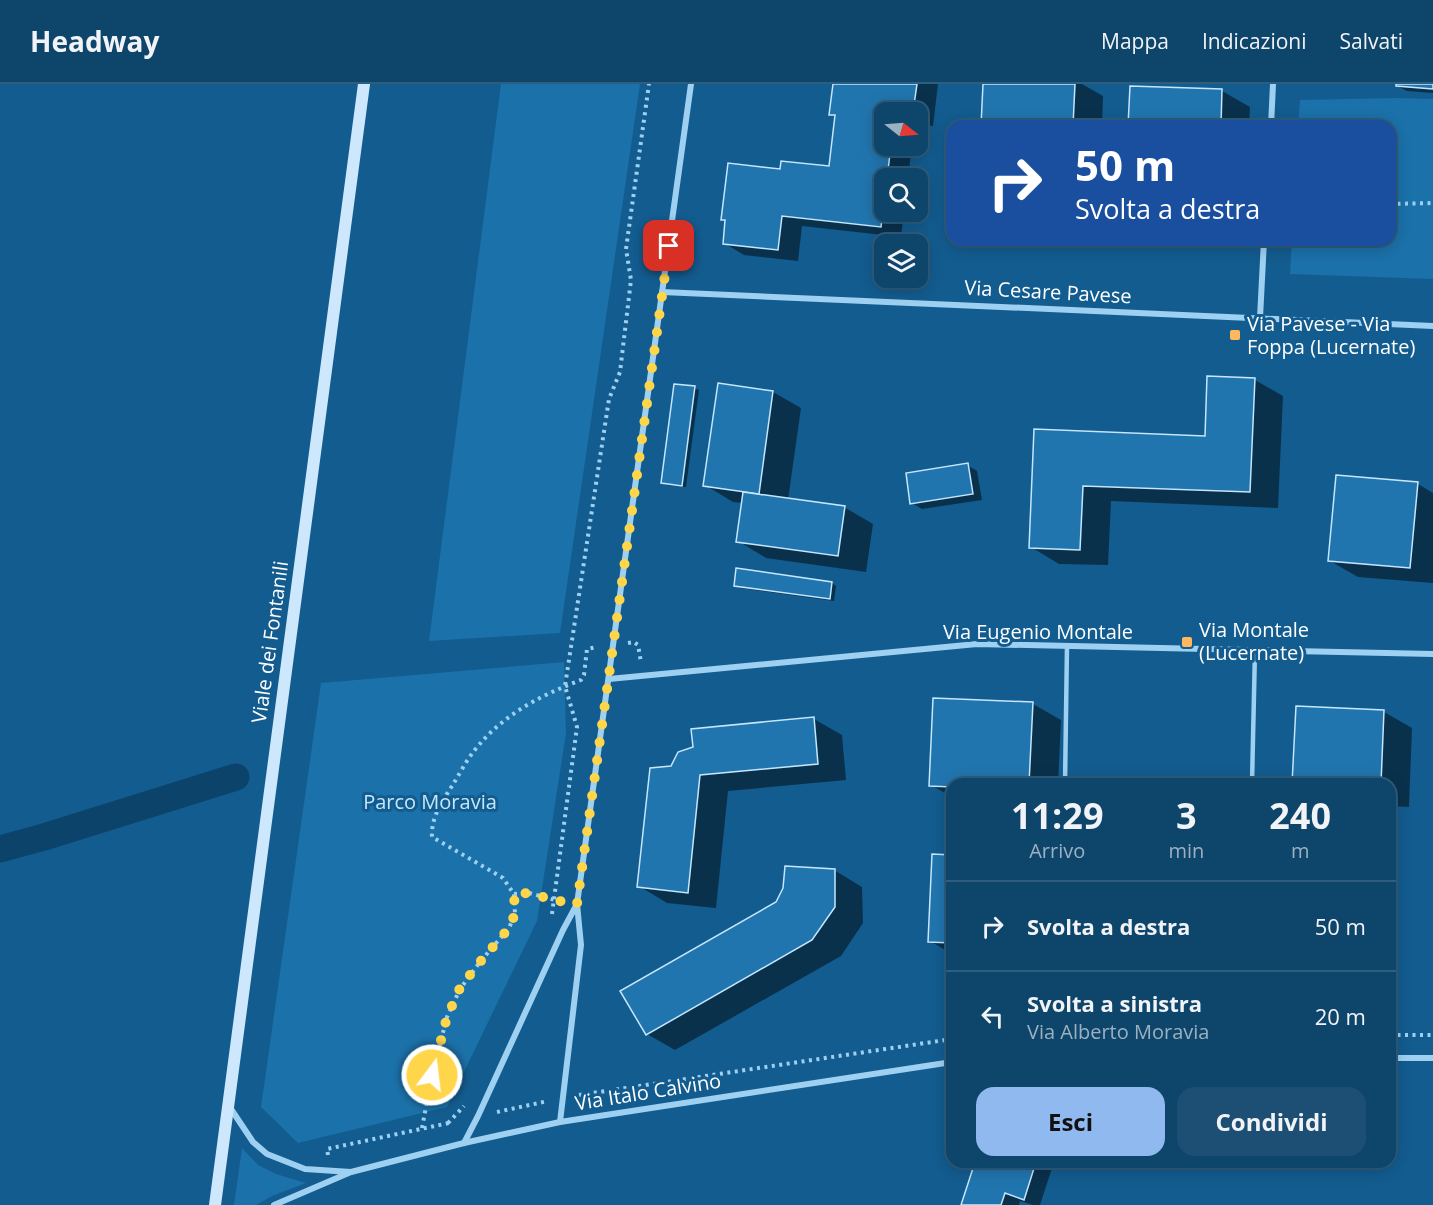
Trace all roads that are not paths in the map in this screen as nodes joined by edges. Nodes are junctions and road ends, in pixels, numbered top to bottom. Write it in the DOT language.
graph roads {
  1 [pos="364,84"];
  2 [pos="691,84"];
  3 [pos="1273,84"];
  4 [pos="1271,120"];
  5 [pos="1264,246"];
  6 [pos="662,292"];
  7 [pos="1260,318"];
  8 [pos="1433,326"];
  9 [pos="1066,646"];
  10 [pos="1255,651"];
  11 [pos="1433,654"];
  12 [pos="609,679"];
  13 [pos="1065,778"];
  14 [pos="1252,778"];
  15 [pos="577,904"];
  16 [pos="1396,1058"];
  17 [pos="1433,1058"];
  18 [pos="946,1063"];
  19 [pos="228,1103"];
  20 [pos="560,1122"];
  21 [pos="464,1143"];
  22 [pos="351,1172"];
  23 [pos="215,1205"];
  24 [pos="274,1205"];
  1 -- 19 [label="main road, Viale dei Fontanili"];
  2 -- 6 [label="street"];
  3 -- 4 [label="street"];
  5 -- 7 [label="street"];
  6 -- 7 [label="street, Via Cesare Pavese"];
  6 -- 12 [label="street"];
  7 -- 8 [label="street, Via Cesare Pavese"];
  9 -- 10 [label="street, Via Eugenio Montale"];
  9 -- 12 [label="street, Via Eugenio Montale"];
  9 -- 13 [label="lane"];
  10 -- 11 [label="street, Via Eugenio Montale"];
  10 -- 14 [label="lane"];
  12 -- 15 [label="street"];
  15 -- 20 [label="street"];
  15 -- 21 [label="street"];
  16 -- 17 [label="street"];
  18 -- 20 [label="street, Via Italo Calvino"];
  19 -- 22 [label="street"];
  19 -- 23 [label="main road, Viale dei Fontanili"];
  20 -- 21 [label="street, Via Italo Calvino"];
  21 -- 22 [label="street, Via Italo Calvino"];
  22 -- 24 [label="street"];
}
